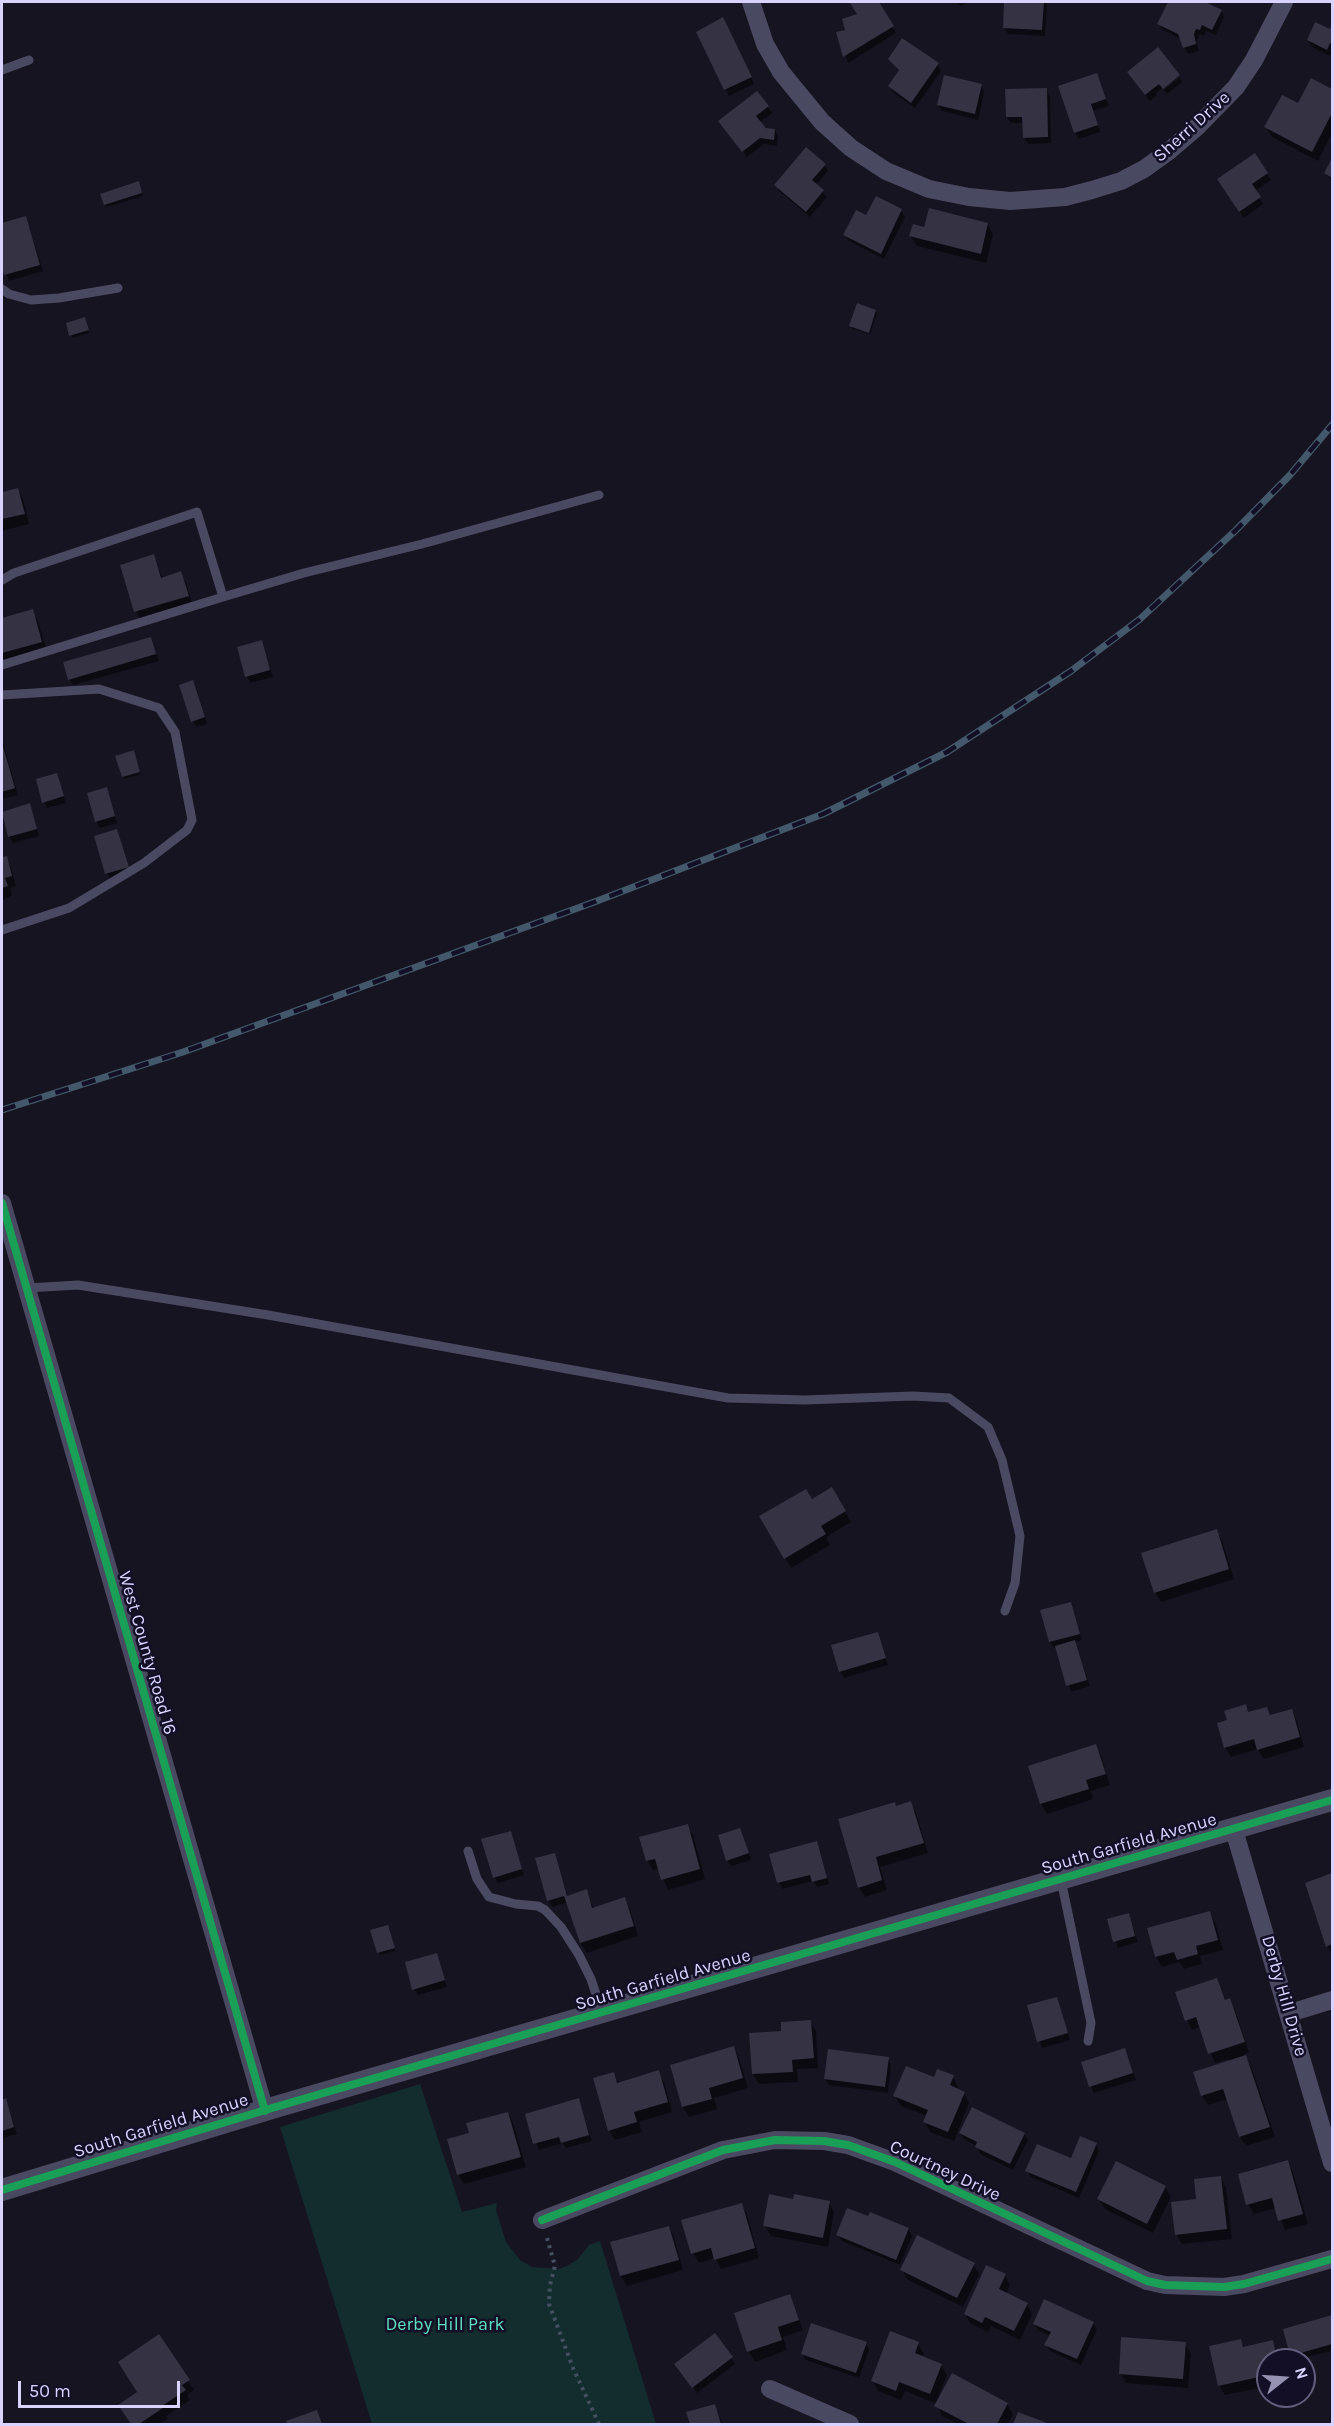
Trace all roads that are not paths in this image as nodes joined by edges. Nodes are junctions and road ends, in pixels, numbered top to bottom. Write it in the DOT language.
graph roads {
  1 [pos="751,2"];
  2 [pos="1284,2"];
  3 [pos="29,60"];
  4 [pos="2,70"];
  5 [pos="118,288"];
  6 [pos="2,289"];
  7 [pos="600,495"];
  8 [pos="2,580"];
  9 [pos="223,597"];
  10 [pos="2,665"];
  11 [pos="2,695"];
  12 [pos="2,930"];
  13 [pos="2,1203"];
  14 [pos="27,1288"];
  15 [pos="1005,1611"];
  16 [pos="1332,1800"];
  17 [pos="1234,1830"];
  18 [pos="468,1851"];
  19 [pos="1061,1880"];
  20 [pos="1332,2000"];
  21 [pos="602,2013"];
  22 [pos="1290,2013"];
  23 [pos="1088,2041"];
  24 [pos="265,2111"];
  25 [pos="1332,2163"];
  26 [pos="2,2190"];
  27 [pos="542,2220"];
  28 [pos="1332,2259"];
  29 [pos="770,2389"];
  30 [pos="850,2424"];
  1 -- 2 [label="street, Sherri Drive"];
  3 -- 4 [label="lane"];
  5 -- 6 [label="lane"];
  7 -- 9 [label="lane"];
  8 -- 9 [label="lane"];
  9 -- 10 [label="lane"];
  11 -- 12 [label="lane"];
  13 -- 14 [label="street, West County Road 16"];
  14 -- 15 [label="lane"];
  14 -- 24 [label="street, West County Road 16"];
  16 -- 17 [label="street, South Garfield Avenue"];
  17 -- 19 [label="street, South Garfield Avenue"];
  17 -- 22 [label="street, Derby Hill Drive"];
  18 -- 21 [label="lane"];
  19 -- 21 [label="street, South Garfield Avenue"];
  19 -- 23 [label="lane"];
  20 -- 22 [label="street"];
  21 -- 24 [label="street, South Garfield Avenue"];
  22 -- 25 [label="street, Derby Hill Drive"];
  24 -- 26 [label="street, South Garfield Avenue"];
  27 -- 28 [label="street, Courtney Drive"];
  29 -- 30 [label="street"];
}
